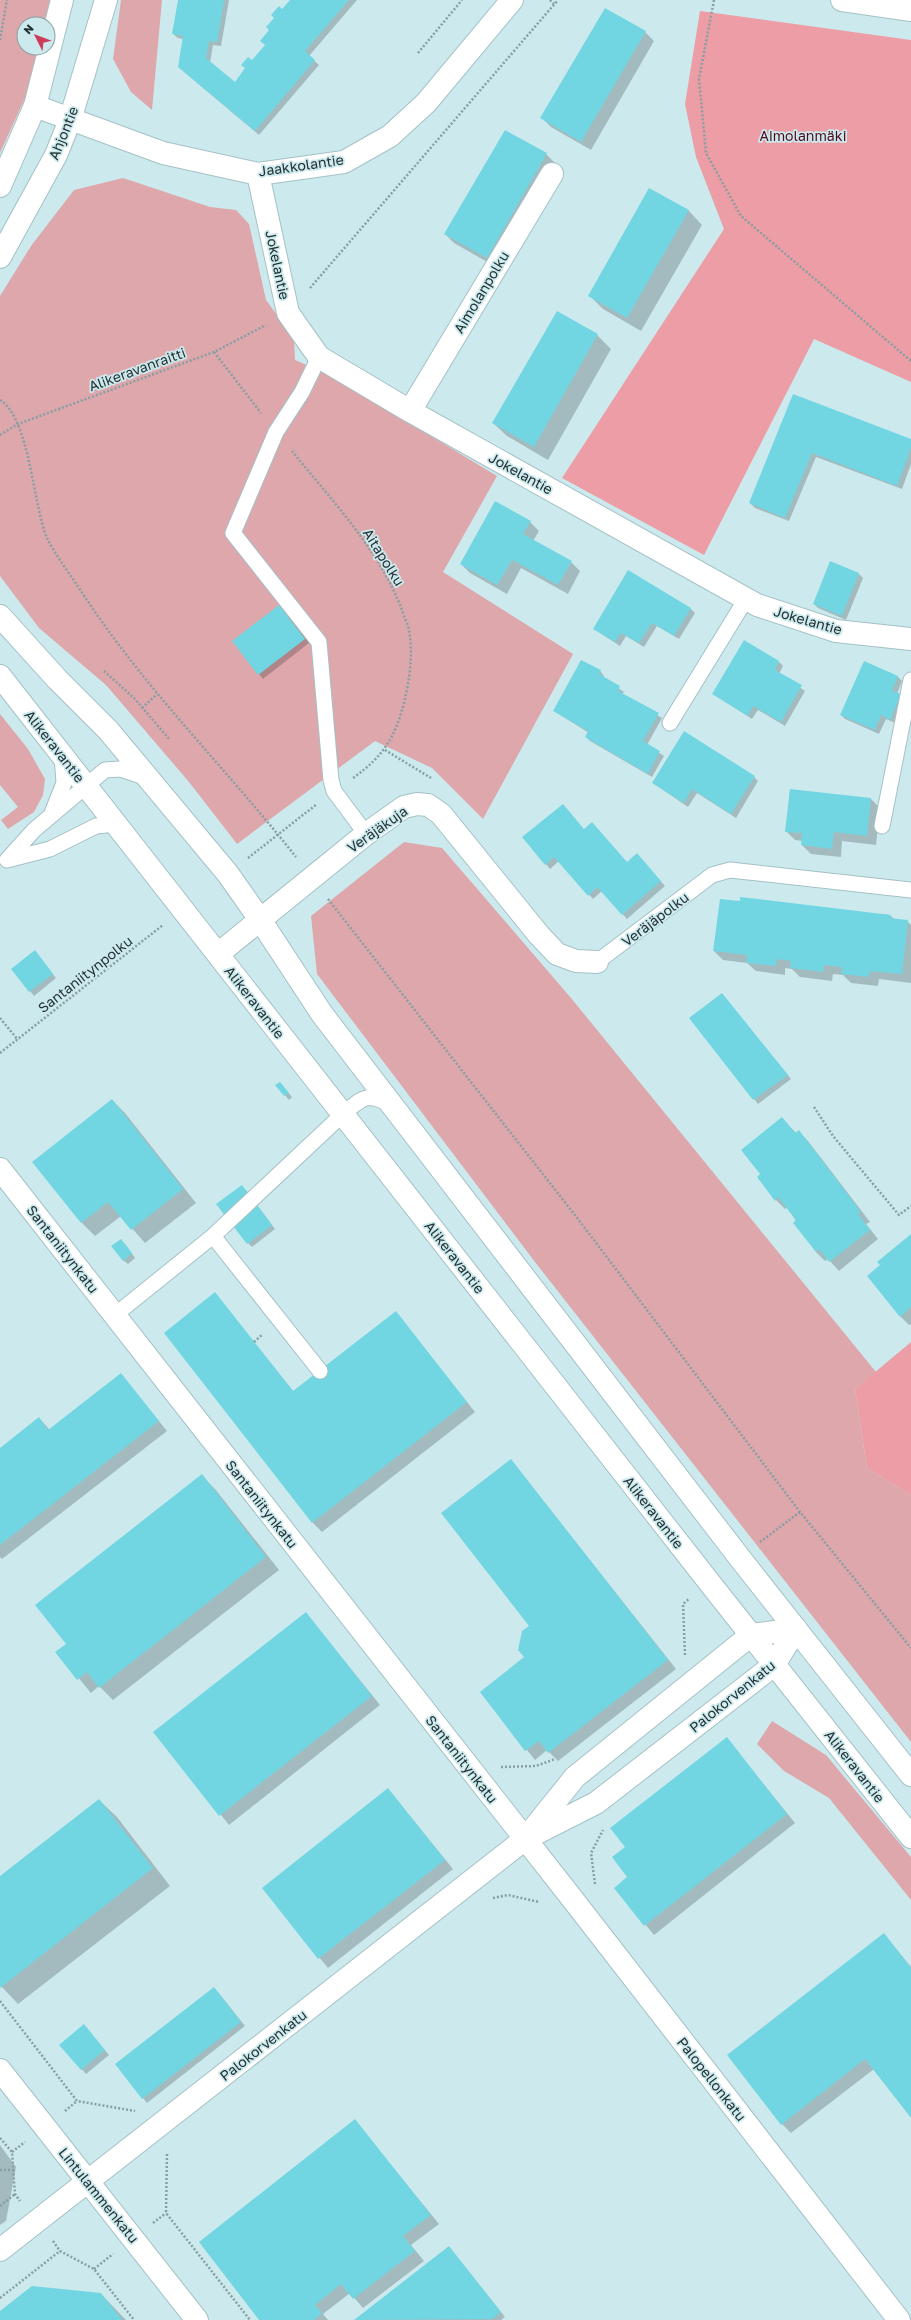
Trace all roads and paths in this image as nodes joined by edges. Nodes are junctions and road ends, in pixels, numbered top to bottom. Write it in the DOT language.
graph roads {
  1 [pos="7,0"];
  2 [pos="62,0"];
  3 [pos="106,0"];
  4 [pos="462,0"];
  5 [pos="512,0"];
  6 [pos="550,0"];
  7 [pos="558,0"];
  8 [pos="714,0"];
  9 [pos="842,0"];
  10 [pos="554,4"];
  11 [pos="911,10"];
  12 [pos="0,40"];
  13 [pos="418,53"];
  14 [pos="35,106"];
  15 [pos="70,120"];
  16 [pos="258,174"];
  17 [pos="552,174"];
  18 [pos="0,186"];
  19 [pos="0,257"];
  20 [pos="288,313"];
  21 [pos="214,352"];
  22 [pos="319,357"];
  23 [pos="911,361"];
  24 [pos="0,400"];
  25 [pos="410,411"];
  26 [pos="18,424"];
  27 [pos="276,432"];
  28 [pos="0,435"];
  29 [pos="746,599"];
  30 [pos="0,616"];
  31 [pos="911,639"];
  32 [pos="104,671"];
  33 [pos="0,676"];
  34 [pos="911,680"];
  35 [pos="157,694"];
  36 [pos="142,708"];
  37 [pos="670,723"];
  38 [pos="168,739"];
  39 [pos="62,754"];
  40 [pos="147,778"];
  41 [pos="86,785"];
  42 [pos="334,791"];
  43 [pos="50,816"];
  44 [pos="116,824"];
  45 [pos="882,826"];
  46 [pos="278,834"];
  47 [pos="366,834"];
  48 [pos="312,878"];
  49 [pos="911,890"];
  50 [pos="183,909"];
  51 [pos="261,921"];
  52 [pos="218,954"];
  53 [pos="597,962"];
  54 [pos="0,1018"];
  55 [pos="18,1040"];
  56 [pos="0,1053"];
  57 [pos="814,1106"];
  58 [pos="395,1107"];
  59 [pos="343,1114"];
  60 [pos="0,1169"];
  61 [pos="911,1206"];
  62 [pos="213,1236"];
  63 [pos="115,1316"];
  64 [pos="320,1371"];
  65 [pos="796,1629"];
  66 [pos="751,1635"];
  67 [pos="911,1648"];
  68 [pos="685,1655"];
  69 [pos="680,1660"];
  70 [pos="774,1665"];
  71 [pos="560,1757"];
  72 [pos="499,1767"];
  73 [pos="911,1775"];
  74 [pos="605,1826"];
  75 [pos="911,1837"];
  76 [pos="525,1839"];
  77 [pos="486,1899"];
  78 [pos="574,1901"];
  79 [pos="542,1903"];
  80 [pos="0,2070"];
  81 [pos="171,2148"];
  82 [pos="167,2154"];
  83 [pos="0,2170"];
  84 [pos="14,2170"];
  85 [pos="88,2181"];
  86 [pos="15,2194"];
  87 [pos="0,2206"];
  88 [pos="0,2250"];
  89 [pos="60,2251"];
  90 [pos="0,2298"];
  91 [pos="197,2320"];
  92 [pos="899,2320"];
  1 -- 12 [label="path"];
  2 -- 14 [label="street"];
  3 -- 15 [label="street, Ahjontie"];
  4 -- 13 [label="path"];
  5 -- 16 [label="street, Jaakkolantie"];
  6 -- 10 [label="path"];
  7 -- 10 [label="path"];
  8 -- 23 [label="path"];
  9 -- 11 [label="street"];
  10 -- 20 [label="path"];
  14 -- 15 [label="street, Jaakkolantie"];
  14 -- 18 [label="street"];
  15 -- 16 [label="street, Jaakkolantie"];
  15 -- 19 [label="street, Ahjontie"];
  16 -- 20 [label="street, Jokelantie"];
  17 -- 25 [label="street, Aimolanpolku"];
  20 -- 21 [label="path, Alikeravanraitti"];
  20 -- 22 [label="street, Jokelantie"];
  21 -- 26 [label="path, Alikeravanraitti"];
  21 -- 27 [label="path, Aitapolku"];
  22 -- 25 [label="street, Jokelantie"];
  22 -- 27 [label="lane"];
  24 -- 26 [label="path"];
  25 -- 29 [label="street, Jokelantie"];
  26 -- 28 [label="path, Alikeravanraitti"];
  26 -- 35 [label="path"];
  27 -- 42 [label="lane"];
  27 -- 42 [label="path, Aitapolku"];
  29 -- 31 [label="street, Jokelantie"];
  29 -- 37 [label="lane"];
  30 -- 40 [label="street"];
  32 -- 36 [label="path"];
  33 -- 39 [label="street, Alikeravantie"];
  34 -- 45 [label="lane"];
  35 -- 36 [label="path"];
  35 -- 46 [label="path"];
  36 -- 38 [label="path"];
  39 -- 41 [label="street, Alikeravantie"];
  39 -- 43 [label="lane"];
  40 -- 41 [label="lane"];
  40 -- 51 [label="street"];
  41 -- 43 [label="lane"];
  41 -- 44 [label="street, Alikeravantie"];
  42 -- 46 [label="path, Aitapolku"];
  42 -- 47 [label="lane"];
  43 -- 44 [label="lane"];
  44 -- 50 [label="street, Alikeravantie"];
  46 -- 48 [label="path"];
  47 -- 48 [label="street, Veräjäkuja"];
  47 -- 53 [label="street, Veräjäkuja"];
  48 -- 51 [label="street, Veräjäkuja"];
  48 -- 67 [label="path"];
  49 -- 53 [label="lane, Veräjäpolku"];
  50 -- 52 [label="street, Alikeravantie"];
  50 -- 55 [label="path, Santaniitynpolku"];
  51 -- 52 [label="street, Veräjäkuja"];
  51 -- 58 [label="street"];
  52 -- 59 [label="street, Alikeravantie"];
  54 -- 55 [label="path"];
  55 -- 56 [label="path, Santaniitynpolku"];
  57 -- 61 [label="path"];
  58 -- 59 [label="lane"];
  58 -- 65 [label="street"];
  59 -- 62 [label="lane"];
  59 -- 66 [label="street, Alikeravantie"];
  60 -- 63 [label="street, Santaniitynkatu"];
  62 -- 63 [label="lane"];
  62 -- 64 [label="lane"];
  63 -- 76 [label="street, Santaniitynkatu"];
  65 -- 66 [label="street"];
  65 -- 70 [label="street, Palokorvenkatu"];
  65 -- 73 [label="street"];
  66 -- 70 [label="street, Alikeravantie"];
  66 -- 76 [label="street, Palokorvenkatu"];
  68 -- 69 [label="path"];
  70 -- 75 [label="street, Alikeravantie"];
  70 -- 76 [label="street, Palokorvenkatu"];
  71 -- 72 [label="path"];
  74 -- 78 [label="path"];
  76 -- 78 [label="street, Palopellonkatu"];
  76 -- 85 [label="street, Palokorvenkatu"];
  77 -- 79 [label="path"];
  78 -- 92 [label="street, Palopellonkatu"];
  80 -- 85 [label="street, Lintulammenkatu"];
  81 -- 82 [label="path"];
  83 -- 84 [label="path"];
  85 -- 88 [label="street, Palokorvenkatu"];
  85 -- 91 [label="street, Lintulammenkatu"];
  86 -- 87 [label="path"];
  89 -- 90 [label="path"];
}
